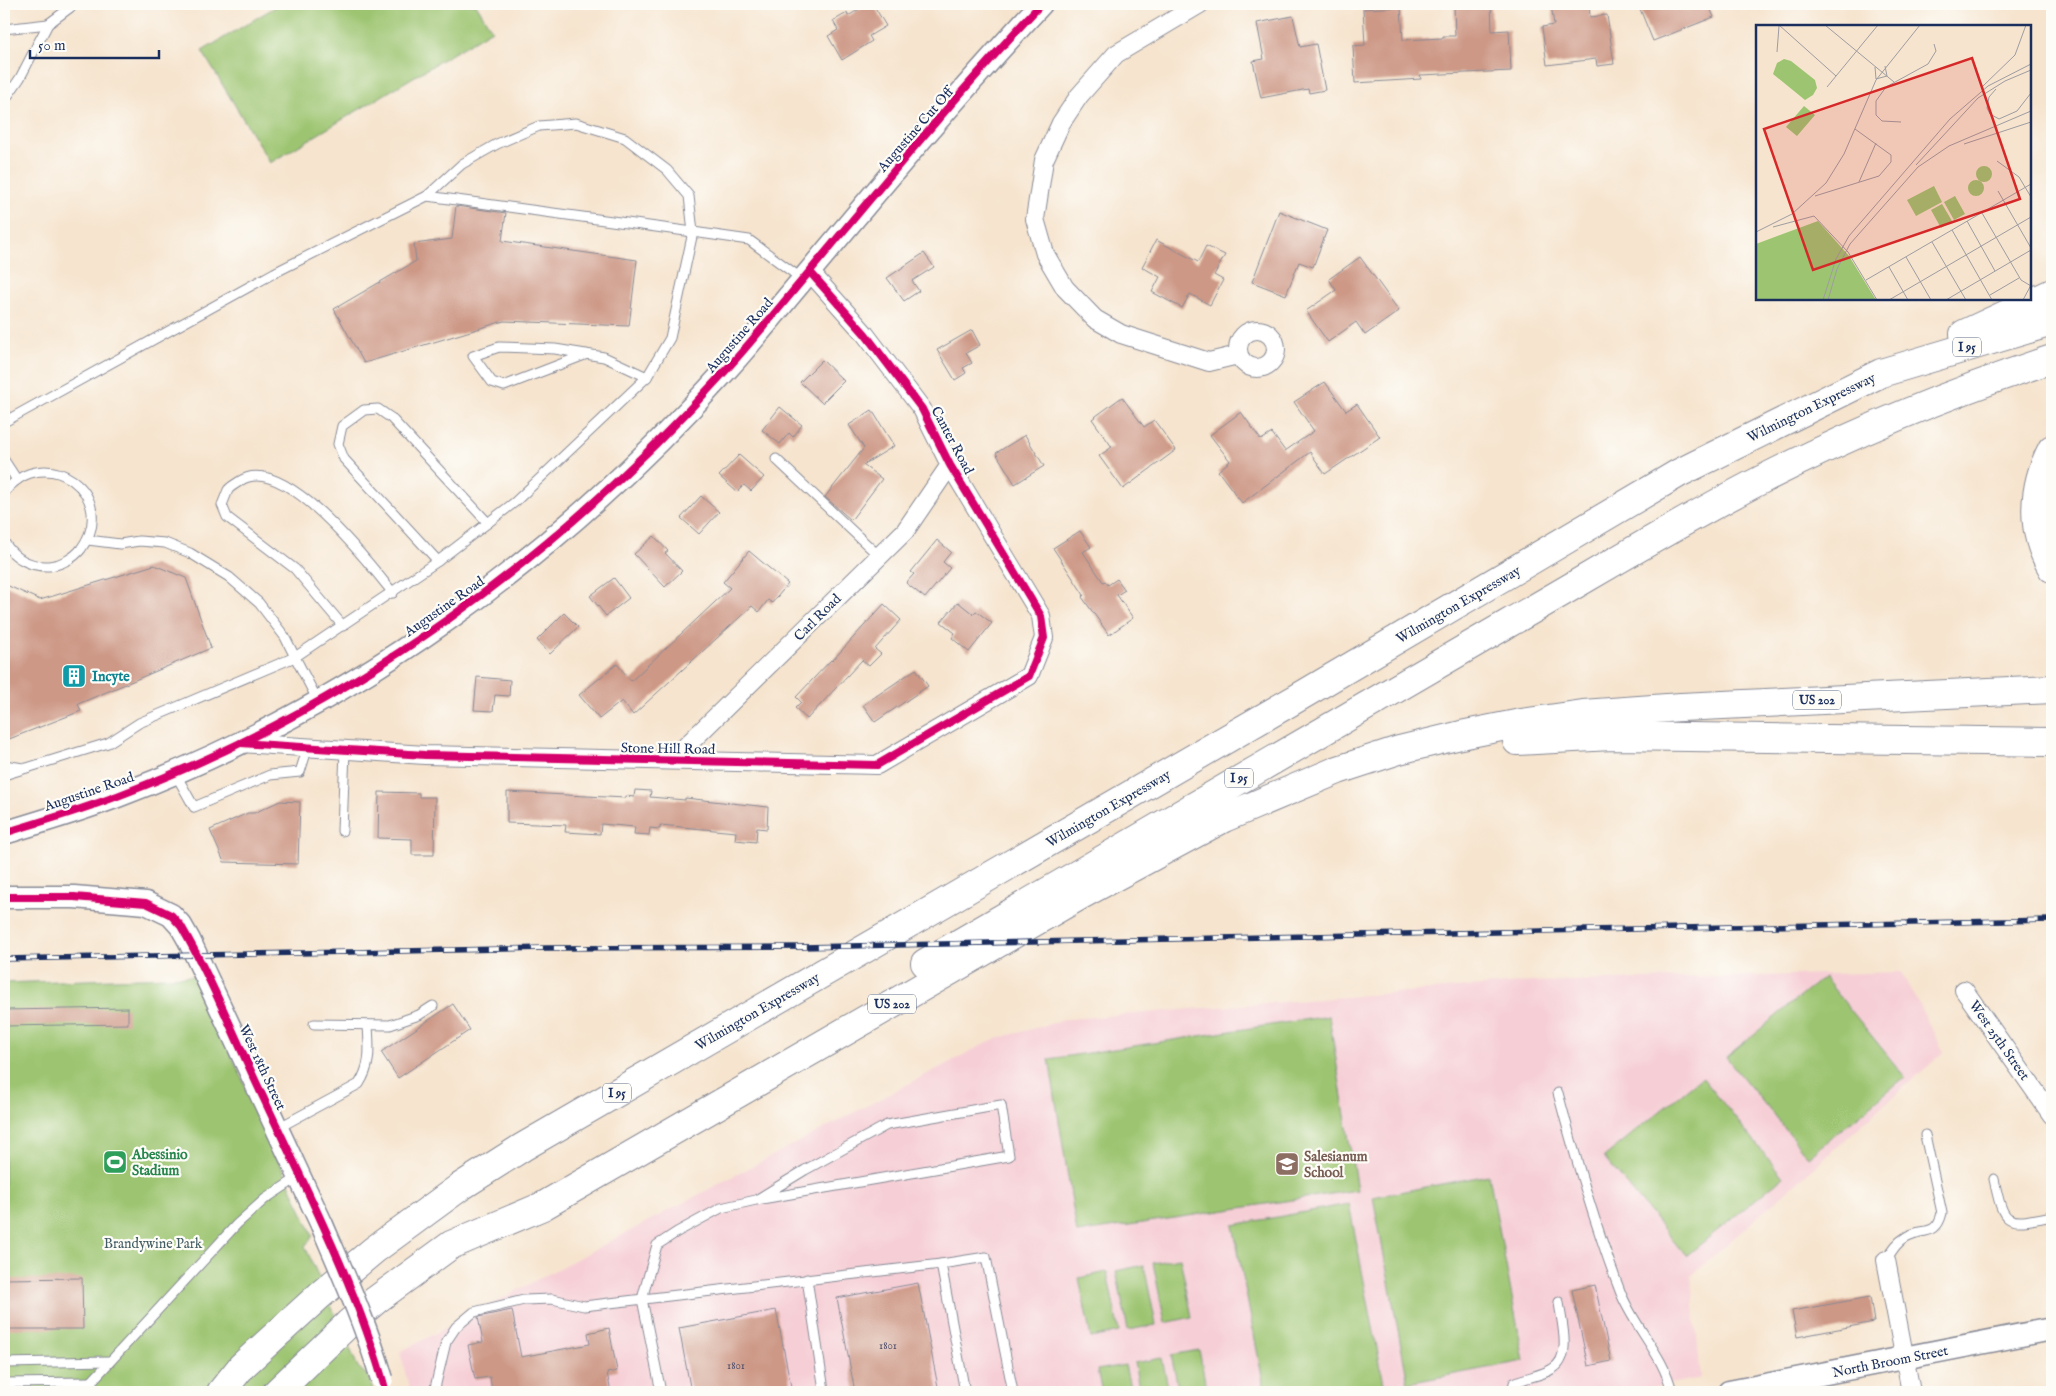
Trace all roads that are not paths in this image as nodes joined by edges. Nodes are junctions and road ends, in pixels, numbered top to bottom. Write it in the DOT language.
graph roads {
  1 [pos="75,4"];
  2 [pos="1040,4"];
  3 [pos="1200,4"];
  4 [pos="48,24"];
  5 [pos="4,29"];
  6 [pos="4,98"];
  7 [pos="427,196"];
  8 [pos="692,232"];
  9 [pos="806,276"];
  10 [pos="2052,293"];
  11 [pos="2052,322"];
  12 [pos="587,354"];
  13 [pos="1238,354"];
  14 [pos="2052,359"];
  15 [pos="1881,373"];
  16 [pos="647,377"];
  17 [pos="4,422"];
  18 [pos="2052,449"];
  19 [pos="776,459"];
  20 [pos="4,460"];
  21 [pos="950,465"];
  22 [pos="17,480"];
  23 [pos="4,493"];
  24 [pos="488,523"];
  25 [pos="88,540"];
  26 [pos="4,542"];
  27 [pos="879,556"];
  28 [pos="438,561"];
  29 [pos="2052,568"];
  30 [pos="392,593"];
  31 [pos="343,626"];
  32 [pos="1044,638"];
  33 [pos="295,657"];
  34 [pos="2052,689"];
  35 [pos="318,701"];
  36 [pos="2052,742"];
  37 [pos="241,743"];
  38 [pos="308,747"];
  39 [pos="345,750"];
  40 [pos="672,760"];
  41 [pos="4,765"];
  42 [pos="26,769"];
  43 [pos="1338,770"];
  44 [pos="175,773"];
  45 [pos="4,774"];
  46 [pos="342,831"];
  47 [pos="4,833"];
  48 [pos="4,897"];
  49 [pos="1964,990"];
  50 [pos="433,1006"];
  51 [pos="314,1024"];
  52 [pos="368,1024"];
  53 [pos="1558,1093"];
  54 [pos="2052,1115"];
  55 [pos="278,1128"];
  56 [pos="1925,1135"];
  57 [pos="300,1176"];
  58 [pos="1994,1179"];
  59 [pos="756,1200"];
  60 [pos="2052,1216"];
  61 [pos="451,1245"];
  62 [pos="1886,1260"];
  63 [pos="941,1264"];
  64 [pos="807,1279"];
  65 [pos="642,1299"];
  66 [pos="1559,1302"];
  67 [pos="2052,1329"];
  68 [pos="1905,1358"];
  69 [pos="110,1361"];
  70 [pos="4,1363"];
  71 [pos="91,1382"];
  72 [pos="4,1383"];
  73 [pos="384,1385"];
  74 [pos="824,1390"];
  75 [pos="82,1392"];
  76 [pos="221,1392"];
  77 [pos="278,1392"];
  78 [pos="434,1392"];
  79 [pos="661,1392"];
  80 [pos="965,1392"];
  81 [pos="1013,1392"];
  82 [pos="1512,1392"];
  83 [pos="1672,1392"];
  84 [pos="1729,1392"];
  85 [pos="1911,1392"];
  1 -- 4 [label="lane"];
  2 -- 9 [label="street, Augustine Cut Off"];
  3 -- 13 [label="street"];
  4 -- 5 [label="lane"];
  4 -- 6 [label="lane"];
  7 -- 8 [label="lane"];
  7 -- 8 [label="lane"];
  7 -- 17 [label="lane"];
  8 -- 9 [label="lane"];
  8 -- 16 [label="lane"];
  9 -- 21 [label="street, Canter Road"];
  9 -- 35 [label="street, Augustine Road"];
  10 -- 15 [label="highway"];
  11 -- 15 [label="highway, Wilmington Expressway / I 95"];
  12 -- 12 [label="lane"];
  12 -- 16 [label="lane"];
  14 -- 61 [label="highway, I 95"];
  15 -- 76 [label="highway, Wilmington Expressway / I 95"];
  16 -- 24 [label="lane"];
  18 -- 29 [label="highway"];
  19 -- 27 [label="lane"];
  20 -- 22 [label="lane"];
  21 -- 27 [label="street, Carl Road"];
  21 -- 32 [label="street, Canter Road"];
  22 -- 23 [label="lane"];
  22 -- 25 [label="lane"];
  24 -- 28 [label="lane"];
  24 -- 28 [label="lane"];
  25 -- 26 [label="lane"];
  25 -- 33 [label="lane"];
  27 -- 40 [label="street, Carl Road"];
  28 -- 30 [label="lane"];
  30 -- 31 [label="lane"];
  30 -- 31 [label="lane"];
  31 -- 33 [label="lane"];
  32 -- 40 [label="street, Stone Hill Road"];
  33 -- 35 [label="lane"];
  33 -- 42 [label="lane"];
  34 -- 43 [label="highway, US 202"];
  35 -- 37 [label="street, Augustine Road"];
  36 -- 43 [label="highway"];
  37 -- 38 [label="street, Stone Hill Road"];
  37 -- 44 [label="street, Augustine Road"];
  38 -- 39 [label="street, Stone Hill Road"];
  38 -- 44 [label="lane"];
  39 -- 40 [label="street, Stone Hill Road"];
  39 -- 46 [label="lane"];
  41 -- 42 [label="lane"];
  42 -- 45 [label="lane"];
  43 -- 61 [label="highway, US 202"];
  44 -- 47 [label="street, Augustine Road"];
  48 -- 55 [label="street, West 18th Street"];
  49 -- 54 [label="street, West 25th Street"];
  50 -- 52 [label="lane"];
  51 -- 52 [label="lane"];
  52 -- 55 [label="lane"];
  53 -- 83 [label="lane"];
  55 -- 57 [label="street, West 18th Street"];
  56 -- 62 [label="lane"];
  57 -- 69 [label="lane"];
  57 -- 73 [label="street, West 18th Street, bridge"];
  58 -- 60 [label="lane"];
  59 -- 59 [label="lane"];
  59 -- 65 [label="lane"];
  61 -- 77 [label="highway, I 95"];
  62 -- 68 [label="street"];
  63 -- 64 [label="lane"];
  63 -- 80 [label="lane"];
  63 -- 81 [label="lane"];
  64 -- 65 [label="lane"];
  64 -- 74 [label="lane"];
  65 -- 78 [label="lane"];
  65 -- 79 [label="lane"];
  66 -- 82 [label="lane"];
  67 -- 68 [label="street, North Broom Street"];
  68 -- 84 [label="street, North Broom Street"];
  68 -- 85 [label="street"];
  69 -- 70 [label="lane"];
  69 -- 71 [label="lane"];
  71 -- 72 [label="lane"];
  71 -- 75 [label="lane"];
}
